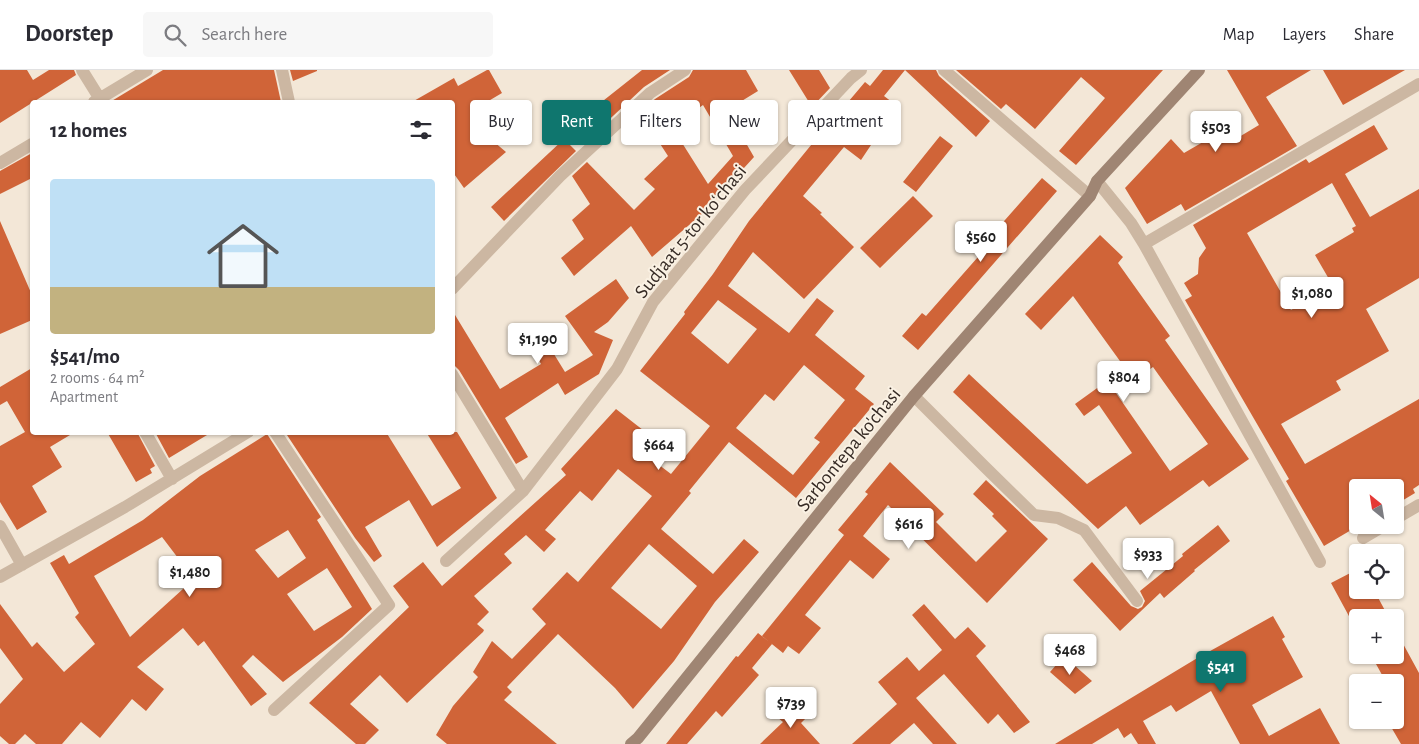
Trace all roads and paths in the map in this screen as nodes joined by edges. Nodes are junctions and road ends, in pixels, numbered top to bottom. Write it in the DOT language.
graph roads {
  1 [pos="82,70"];
  2 [pos="147,70"];
  3 [pos="282,70"];
  4 [pos="685,70"];
  5 [pos="944,70"];
  6 [pos="1199,70"];
  7 [pos="852,73"];
  8 [pos="1419,84"];
  9 [pos="97,100"];
  10 [pos="289,100"];
  11 [pos="30,145"];
  12 [pos="0,163"];
  13 [pos="1097,180"];
  14 [pos="1090,196"];
  15 [pos="1144,244"];
  16 [pos="455,285"];
  17 [pos="455,379"];
  18 [pos="914,396"];
  19 [pos="147,435"];
  20 [pos="243,435"];
  21 [pos="277,435"];
  22 [pos="172,479"];
  23 [pos="523,492"];
  24 [pos="1419,505"];
  25 [pos="1404,514"];
  26 [pos="0,526"];
  27 [pos="1369,534"];
  28 [pos="1363,538"];
  29 [pos="446,561"];
  30 [pos="1320,562"];
  31 [pos="22,566"];
  32 [pos="0,577"];
  33 [pos="1136,601"];
  34 [pos="274,710"];
  35 [pos="631,744"];
  1 -- 9 [label="street"];
  2 -- 9 [label="street"];
  3 -- 10 [label="street"];
  4 -- 16 [label="street"];
  5 -- 14 [label="street"];
  6 -- 13 [label="street, Sarbontepa ko'chasi"];
  7 -- 23 [label="street, Sudjaat 5-tor koʻchasi"];
  8 -- 15 [label="street"];
  11 -- 12 [label="street"];
  13 -- 14 [label="street, Sarbontepa ko'chasi"];
  13 -- 15 [label="street"];
  14 -- 18 [label="street, Sarbontepa ko'chasi"];
  15 -- 30 [label="street"];
  17 -- 23 [label="street"];
  18 -- 33 [label="street"];
  18 -- 35 [label="street, Sarbontepa ko'chasi"];
  19 -- 22 [label="street"];
  20 -- 22 [label="street"];
  21 -- 34 [label="street"];
  22 -- 31 [label="street"];
  23 -- 29 [label="street, Sudjaat 5-tor koʻchasi"];
  24 -- 25 [label="street"];
  26 -- 31 [label="street"];
  27 -- 28 [label="street"];
  31 -- 32 [label="street"];
}
